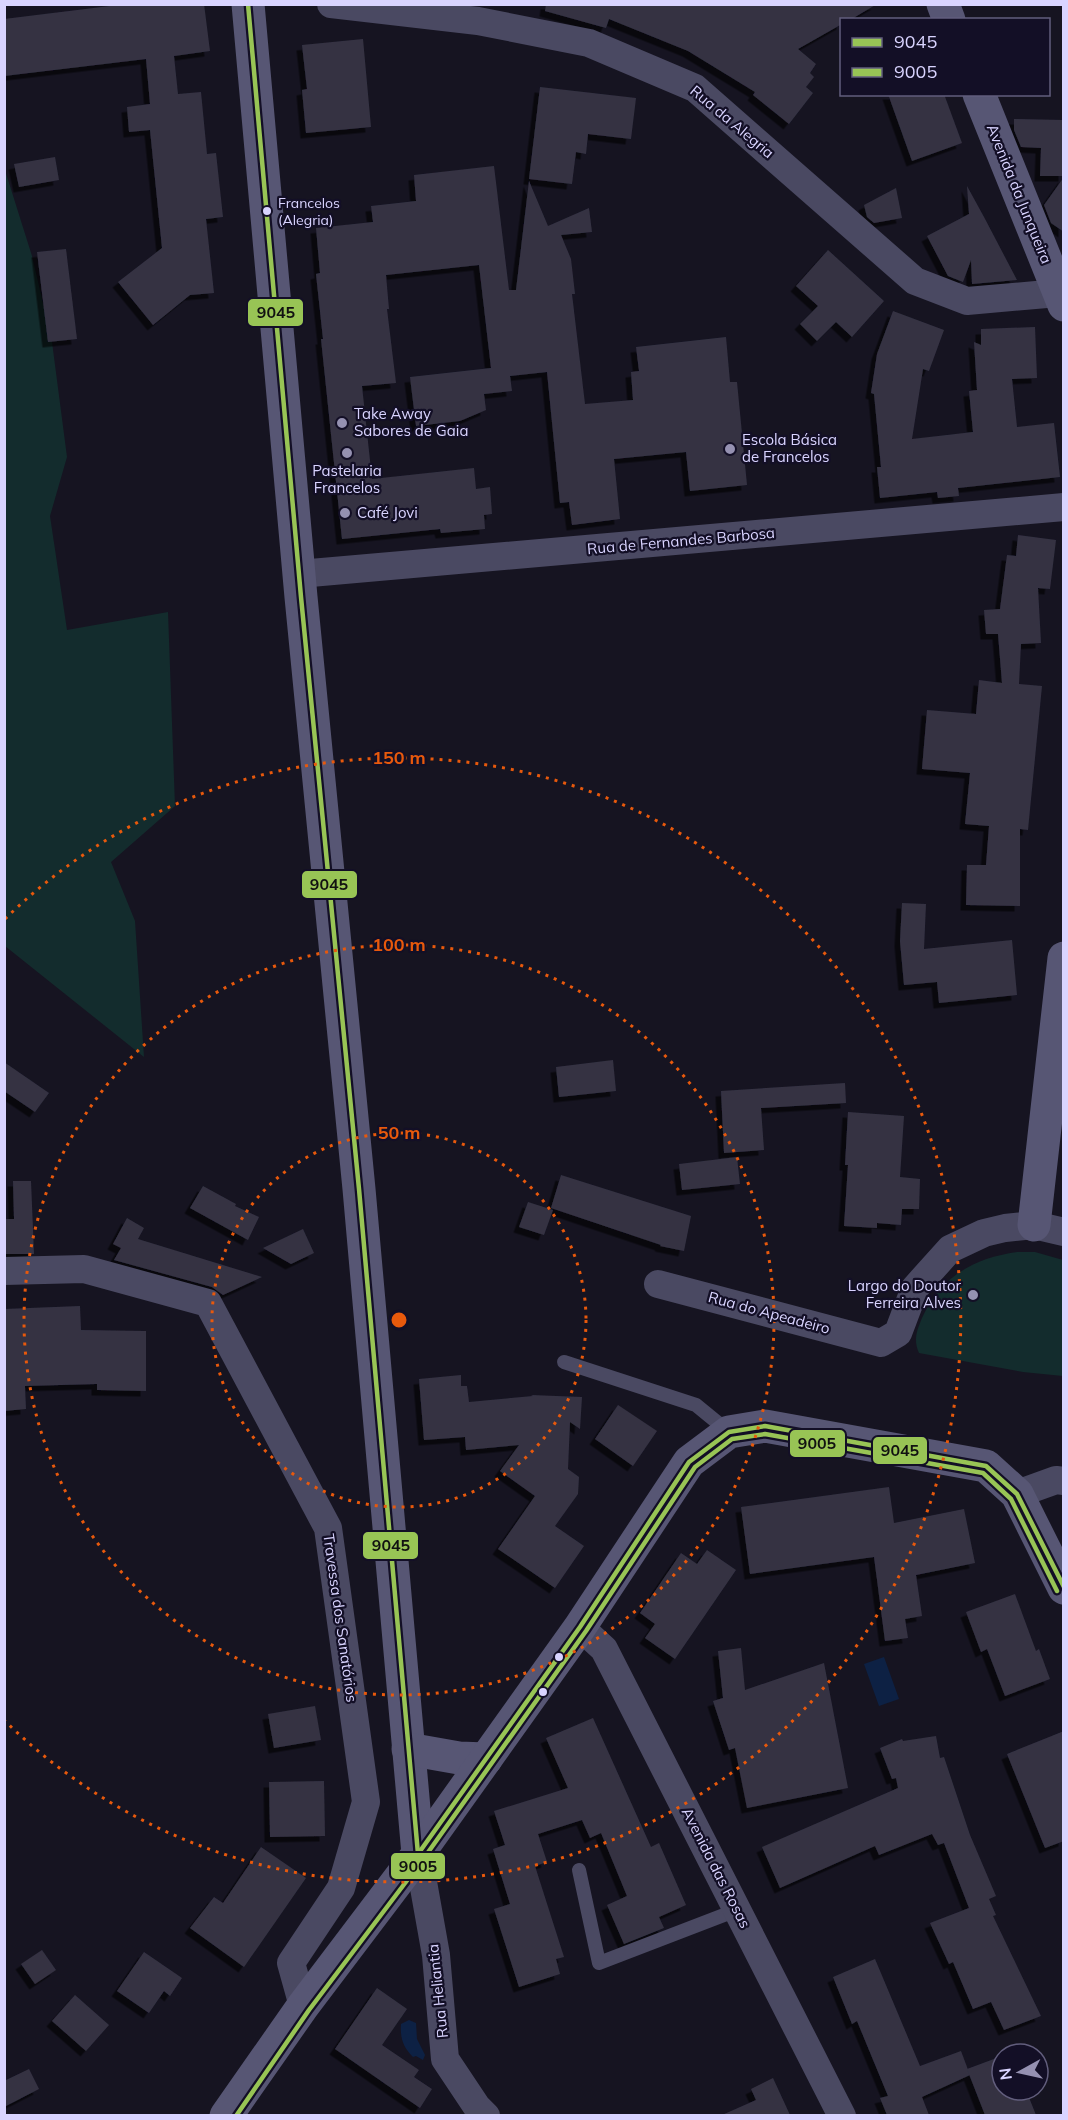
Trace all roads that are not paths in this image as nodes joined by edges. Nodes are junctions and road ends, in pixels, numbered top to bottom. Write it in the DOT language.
graph roads {
  1 [pos="248,4"];
  2 [pos="331,4"];
  3 [pos="980,96"];
  4 [pos="1061,299"];
  5 [pos="1064,507"];
  6 [pos="299,574"];
  7 [pos="1064,958"];
  8 [pos="1049,1228"];
  9 [pos="4,1271"];
  10 [pos="658,1284"];
  11 [pos="564,1362"];
  12 [pos="729,1432"];
  13 [pos="1064,1480"];
  14 [pos="1017,1494"];
  15 [pos="1064,1588"];
  16 [pos="580,1627"];
  17 [pos="408,1749"];
  18 [pos="486,1759"];
  19 [pos="418,1854"];
  20 [pos="579,1870"];
  21 [pos="737,1910"];
  22 [pos="303,2006"];
  23 [pos="226,2115"];
  24 [pos="486,2115"];
  25 [pos="842,2115"];
  1 -- 6 [label="main road"];
  2 -- 4 [label="street, Rua da Alegria"];
  3 -- 4 [label="main road, Avenida da Junqueira"];
  5 -- 6 [label="street, Rua de Fernandes Barbosa"];
  6 -- 17 [label="main road"];
  7 -- 8 [label="main road"];
  8 -- 10 [label="street, Rua do Apeadeiro"];
  9 -- 22 [label="street, Travessa dos Sanatórios"];
  11 -- 12 [label="lane"];
  12 -- 14 [label="main road"];
  12 -- 16 [label="main road"];
  13 -- 14 [label="street"];
  14 -- 15 [label="main road"];
  16 -- 18 [label="main road"];
  16 -- 21 [label="street, Avenida das Rosas"];
  17 -- 18 [label="main road"];
  17 -- 19 [label="main road"];
  18 -- 19 [label="main road"];
  19 -- 22 [label="main road"];
  19 -- 24 [label="street, Rua Heliantia"];
  20 -- 21 [label="lane"];
  21 -- 25 [label="street, Avenida das Rosas"];
  22 -- 23 [label="main road"];
}
